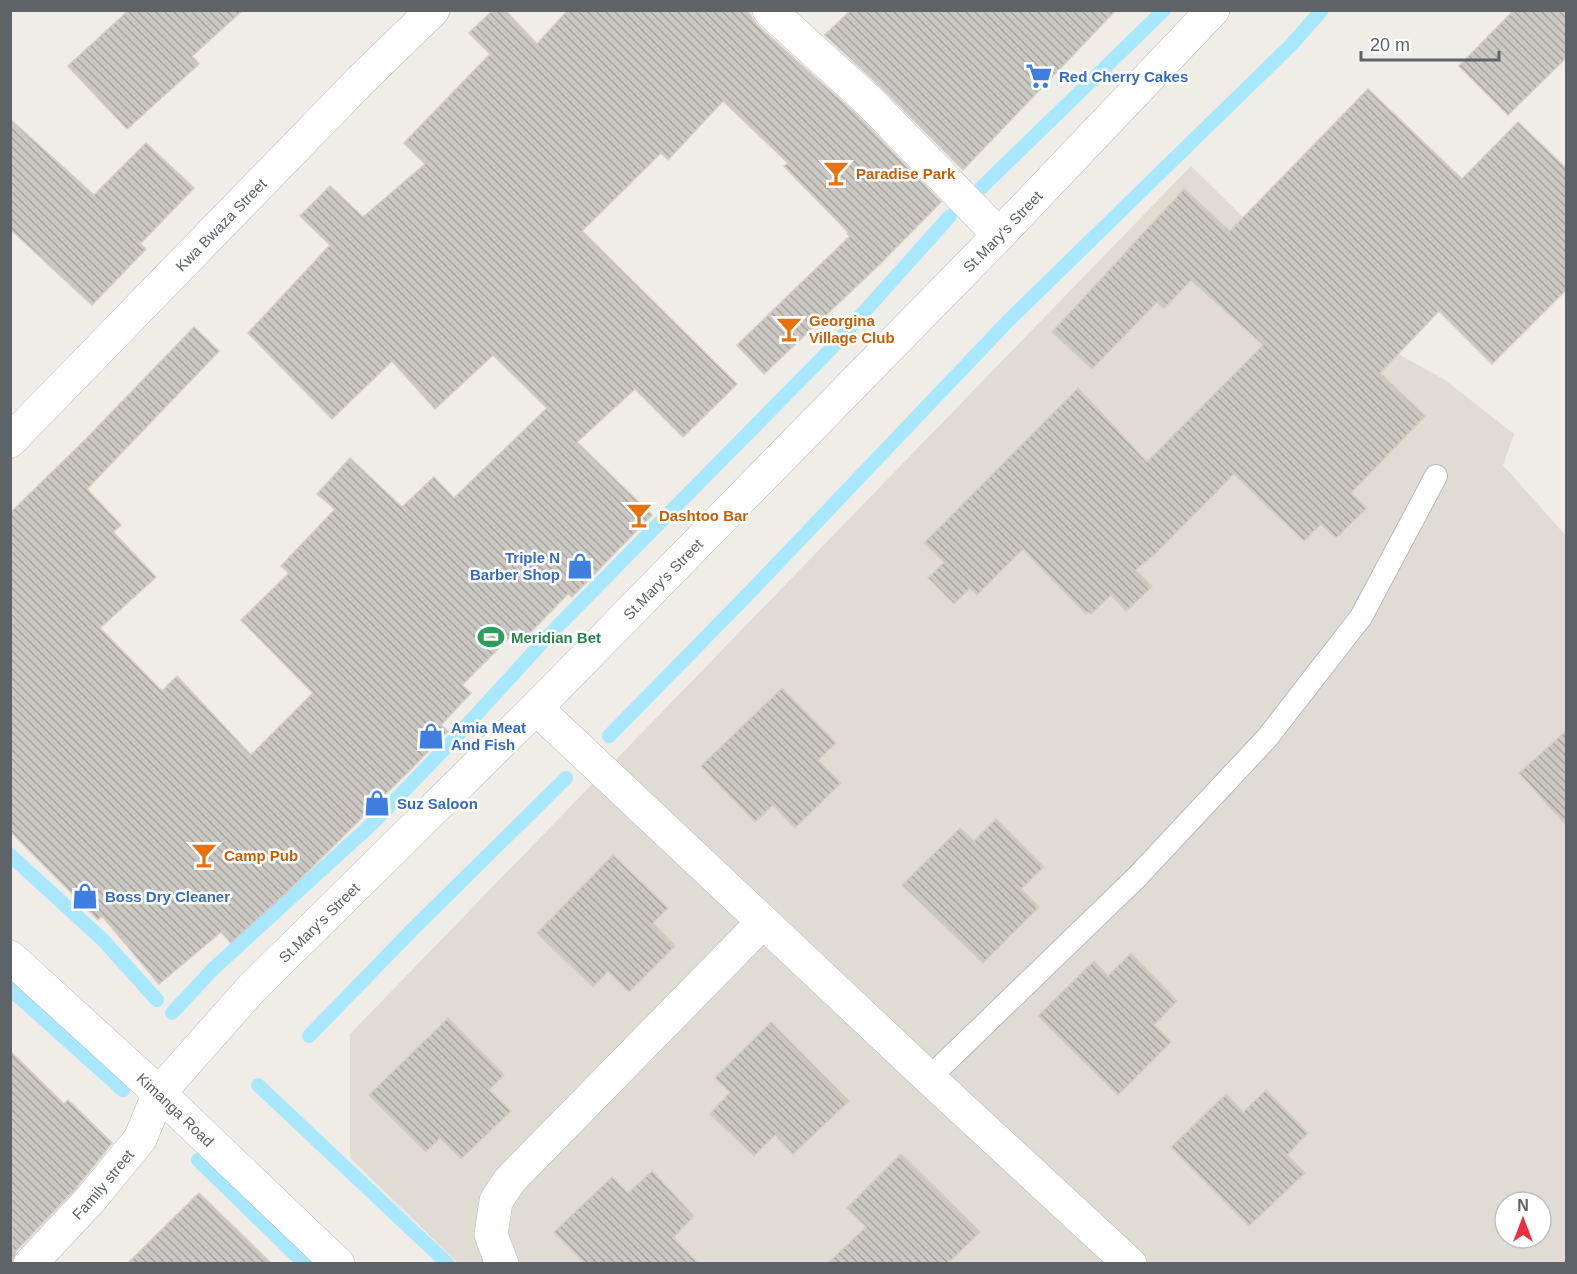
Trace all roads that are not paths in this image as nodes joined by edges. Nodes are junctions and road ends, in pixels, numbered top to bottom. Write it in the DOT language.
graph roads {
  1 [pos="433,10"];
  2 [pos="769,10"];
  3 [pos="1213,10"];
  4 [pos="999,236"];
  5 [pos="10,441"];
  6 [pos="1436,476"];
  7 [pos="536,708"];
  8 [pos="763,922"];
  9 [pos="10,957"];
  10 [pos="929,1078"];
  11 [pos="159,1093"];
  12 [pos="30,1263"];
  13 [pos="338,1263"];
  14 [pos="502,1263"];
  15 [pos="1130,1263"];
  1 -- 5 [label="street, Kwa Bwaza Street"];
  2 -- 4 [label="street"];
  3 -- 4 [label="street, St.Mary's Street"];
  4 -- 7 [label="street, St.Mary's Street"];
  6 -- 10 [label="lane"];
  7 -- 8 [label="street"];
  7 -- 11 [label="street, St.Mary's Street"];
  8 -- 10 [label="street"];
  8 -- 14 [label="street"];
  9 -- 11 [label="street, Kimanga Road"];
  10 -- 15 [label="street"];
  11 -- 12 [label="street, Family street"];
  11 -- 13 [label="street, Kimanga Road"];
}
